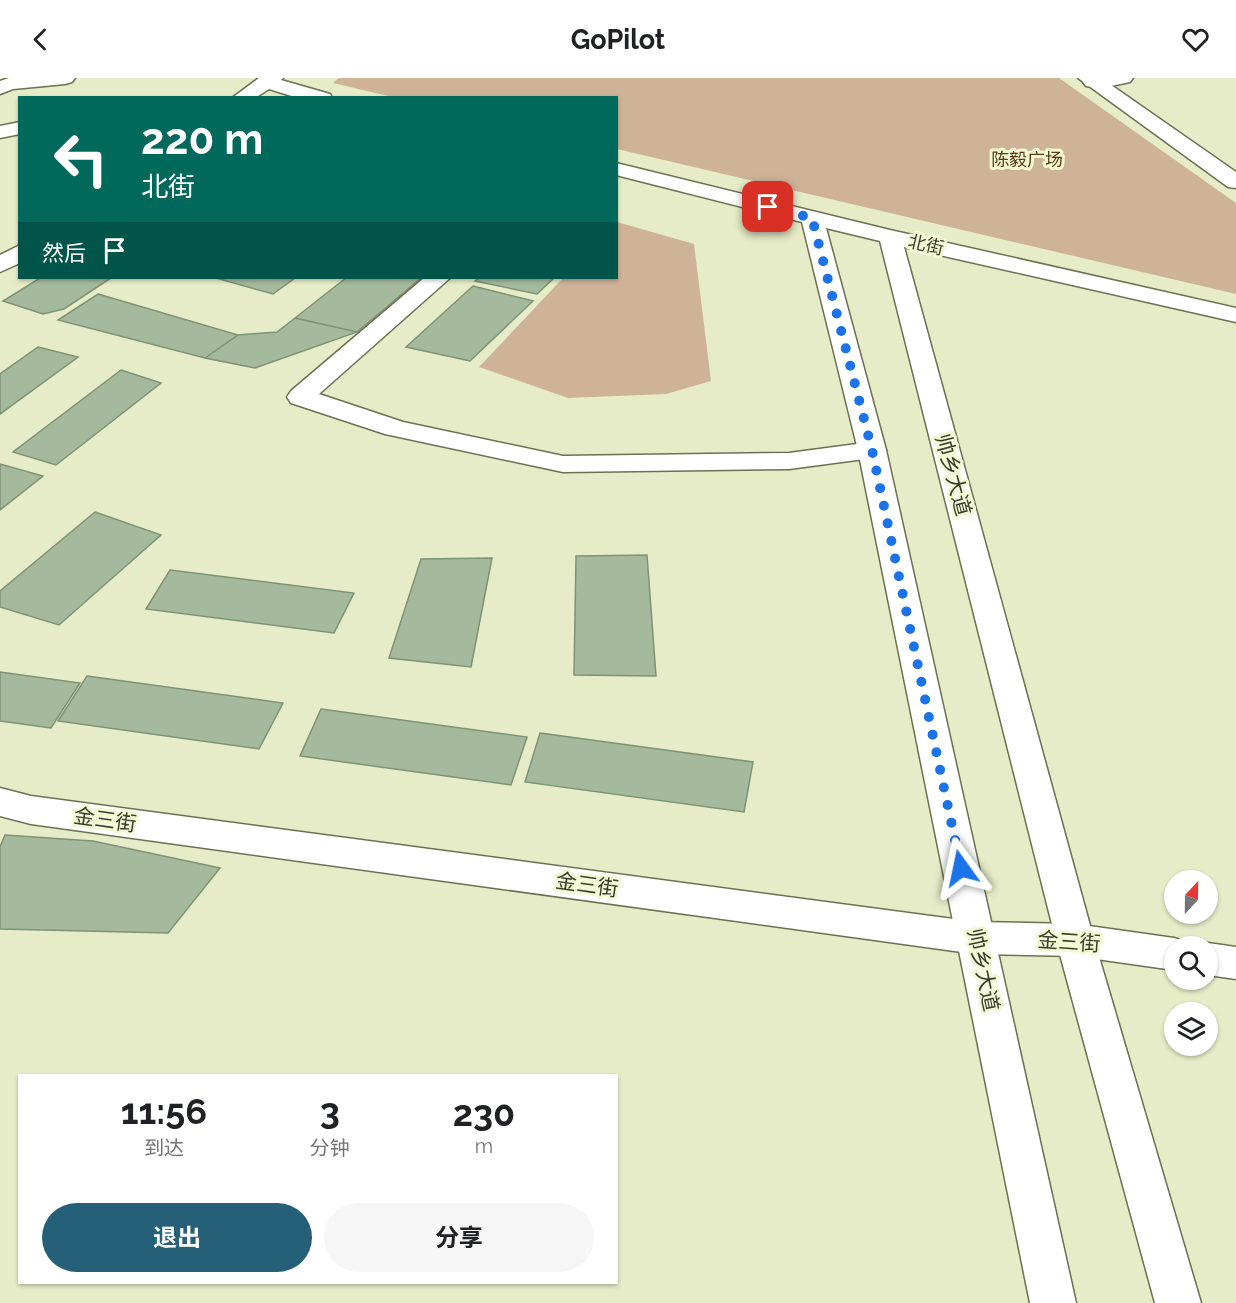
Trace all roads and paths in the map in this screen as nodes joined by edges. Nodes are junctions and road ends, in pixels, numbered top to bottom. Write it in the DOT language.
graph roads {
  1 [pos="65,78"];
  2 [pos="1123,78"];
  3 [pos="1090,80"];
  4 [pos="274,83"];
  5 [pos="0,88"];
  6 [pos="245,96"];
  7 [pos="316,96"];
  8 [pos="18,128"];
  9 [pos="0,132"];
  10 [pos="618,170"];
  11 [pos="1236,182"];
  12 [pos="812,218"];
  13 [pos="18,236"];
  14 [pos="890,237"];
  15 [pos="0,247"];
  16 [pos="18,253"];
  17 [pos="0,265"];
  18 [pos="437,279"];
  19 [pos="1236,315"];
  20 [pos="872,450"];
  21 [pos="0,802"];
  22 [pos="976,938"];
  23 [pos="1075,940"];
  24 [pos="1164,953"];
  25 [pos="1218,960"];
  26 [pos="1236,963"];
  27 [pos="1053,1303"];
  28 [pos="1178,1303"];
  1 -- 5 [label="main road"];
  2 -- 3 [label="main road"];
  3 -- 11 [label="main road"];
  4 -- 6 [label="main road"];
  4 -- 7 [label="main road"];
  8 -- 9 [label="main road"];
  10 -- 12 [label="main road, 北街"];
  12 -- 14 [label="main road, 北街"];
  12 -- 20 [label="main road, 帅乡大道"];
  13 -- 15 [label="main road"];
  14 -- 19 [label="main road, 北街"];
  14 -- 23 [label="main road, 帅乡大道"];
  16 -- 17 [label="main road"];
  18 -- 20 [label="main road"];
  20 -- 22 [label="main road, 帅乡大道"];
  21 -- 22 [label="main road, 金三街"];
  22 -- 23 [label="main road, 金三街"];
  22 -- 27 [label="main road, 帅乡大道"];
  23 -- 24 [label="main road, 金三街"];
  23 -- 28 [label="main road, 帅乡大道"];
  25 -- 26 [label="main road"];
}
